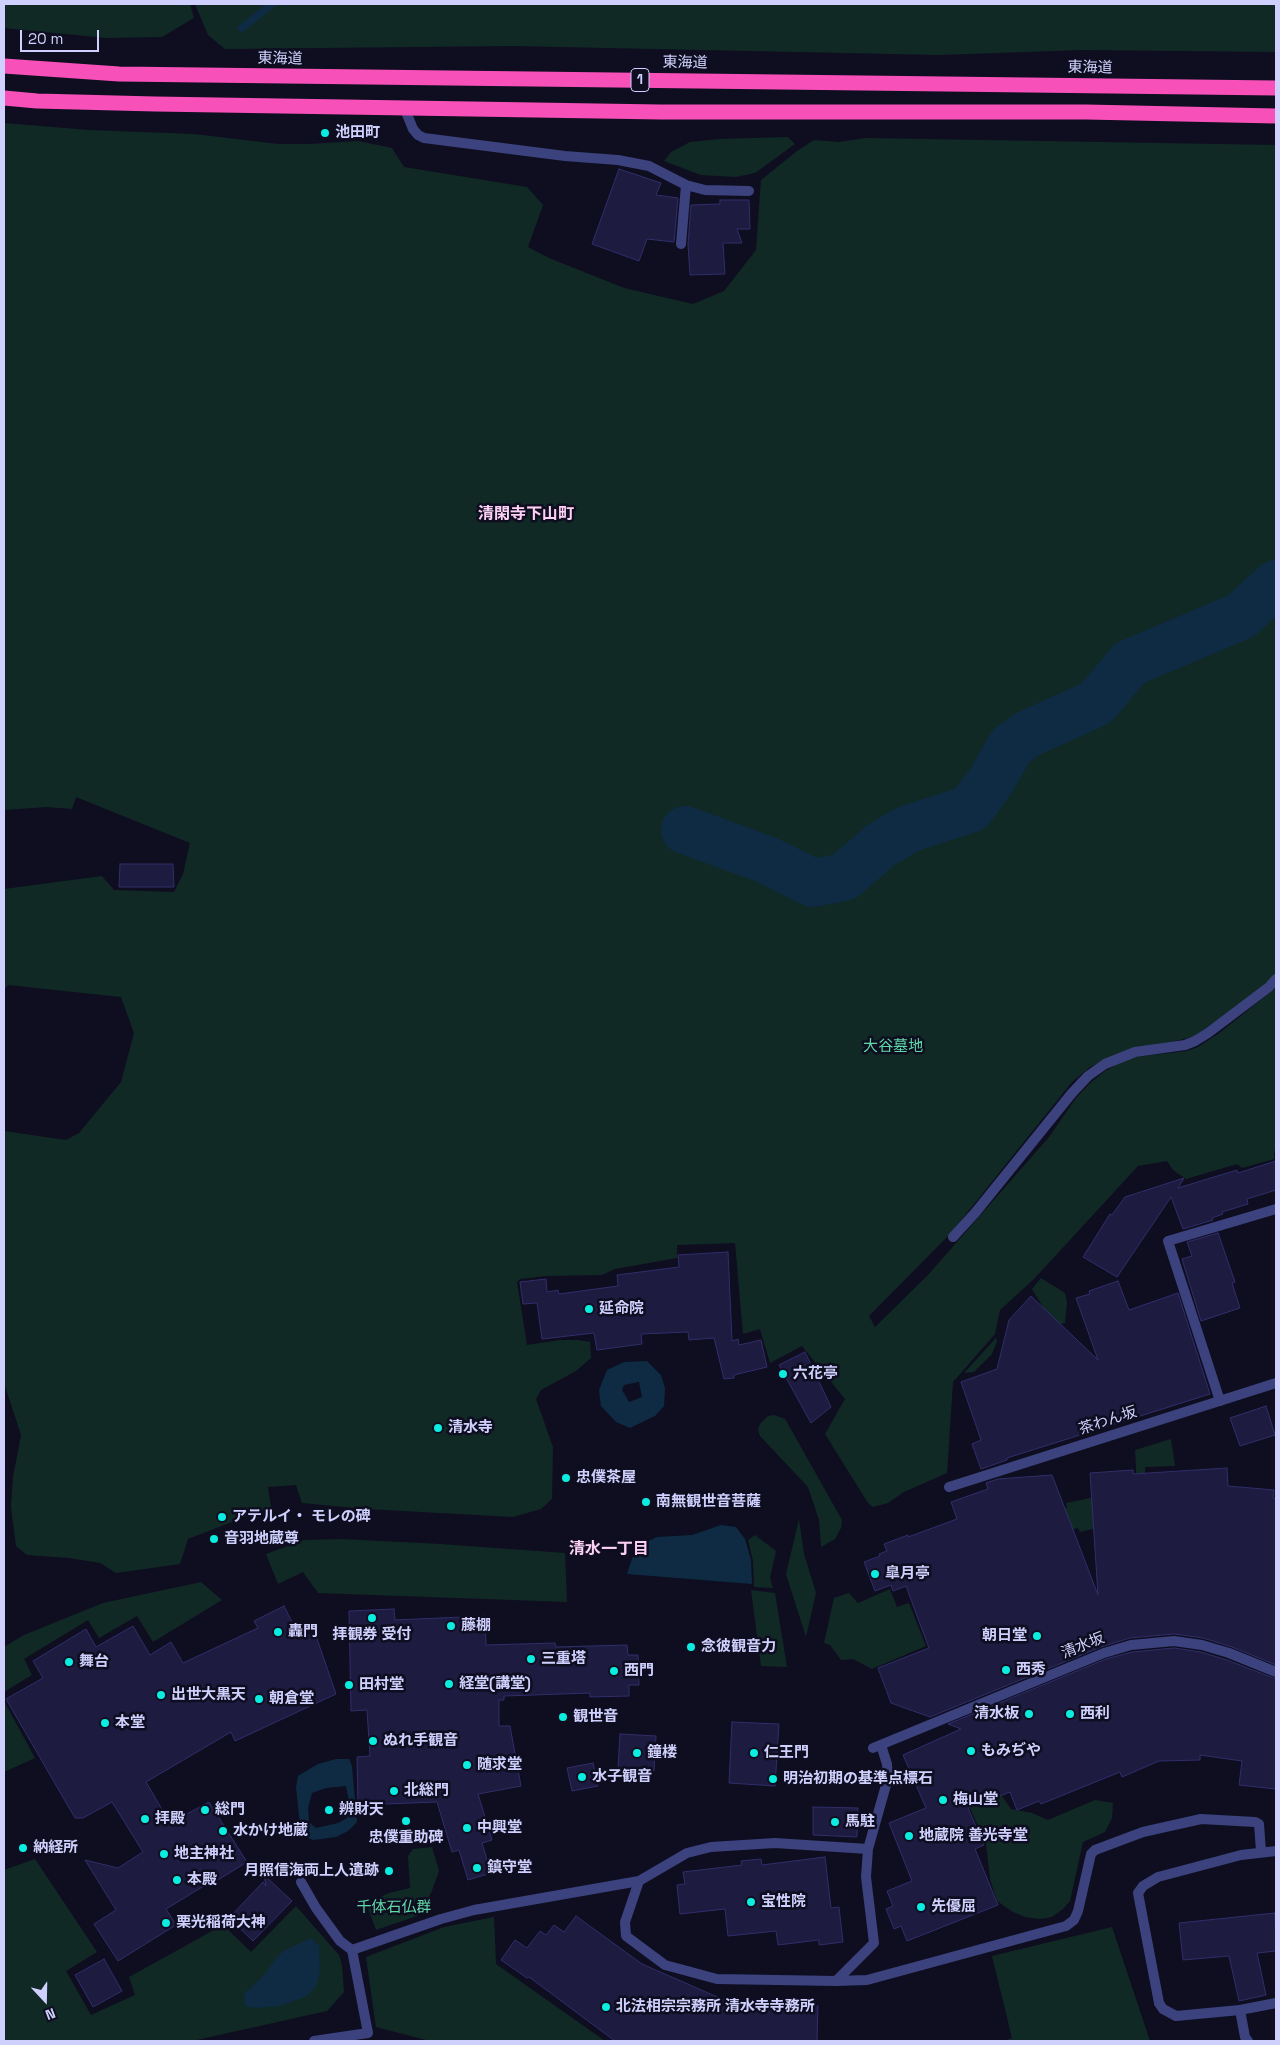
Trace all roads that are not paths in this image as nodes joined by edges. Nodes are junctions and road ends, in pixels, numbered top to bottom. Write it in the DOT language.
graph roads {
  1 [pos="4,66"];
  2 [pos="1276,88"];
  3 [pos="4,98"];
  4 [pos="404,107"];
  5 [pos="1276,116"];
  6 [pos="686,185"];
  7 [pos="749,191"];
  8 [pos="681,244"];
  9 [pos="1276,980"];
  10 [pos="1276,1208"];
  11 [pos="953,1237"];
  12 [pos="1276,1383"];
  13 [pos="1220,1401"];
  14 [pos="949,1487"];
  15 [pos="1276,1672"];
  16 [pos="868,1849"];
  17 [pos="1261,1851"];
  18 [pos="1276,1851"];
  19 [pos="638,1881"];
  20 [pos="301,1882"];
  21 [pos="352,1950"];
  22 [pos="836,1981"];
  23 [pos="1276,2003"];
  24 [pos="1240,2010"];
  25 [pos="314,2041"];
  26 [pos="1248,2041"];
  1 -- 2 [label="highway, 東海道 / 1"];
  3 -- 4 [label="highway, 1"];
  4 -- 5 [label="highway, 1"];
  4 -- 6 [label="street"];
  6 -- 7 [label="street"];
  6 -- 8 [label="street"];
  9 -- 11 [label="street"];
  10 -- 13 [label="street"];
  12 -- 13 [label="street, 茶わん坂"];
  13 -- 14 [label="street, 茶わん坂"];
  15 -- 16 [label="street, 清水坂"];
  16 -- 19 [label="street"];
  16 -- 22 [label="street"];
  17 -- 18 [label="street"];
  17 -- 22 [label="street"];
  17 -- 24 [label="street"];
  19 -- 21 [label="street"];
  19 -- 22 [label="street"];
  20 -- 21 [label="street"];
  21 -- 25 [label="street"];
  23 -- 24 [label="street"];
  24 -- 26 [label="street"];
}
